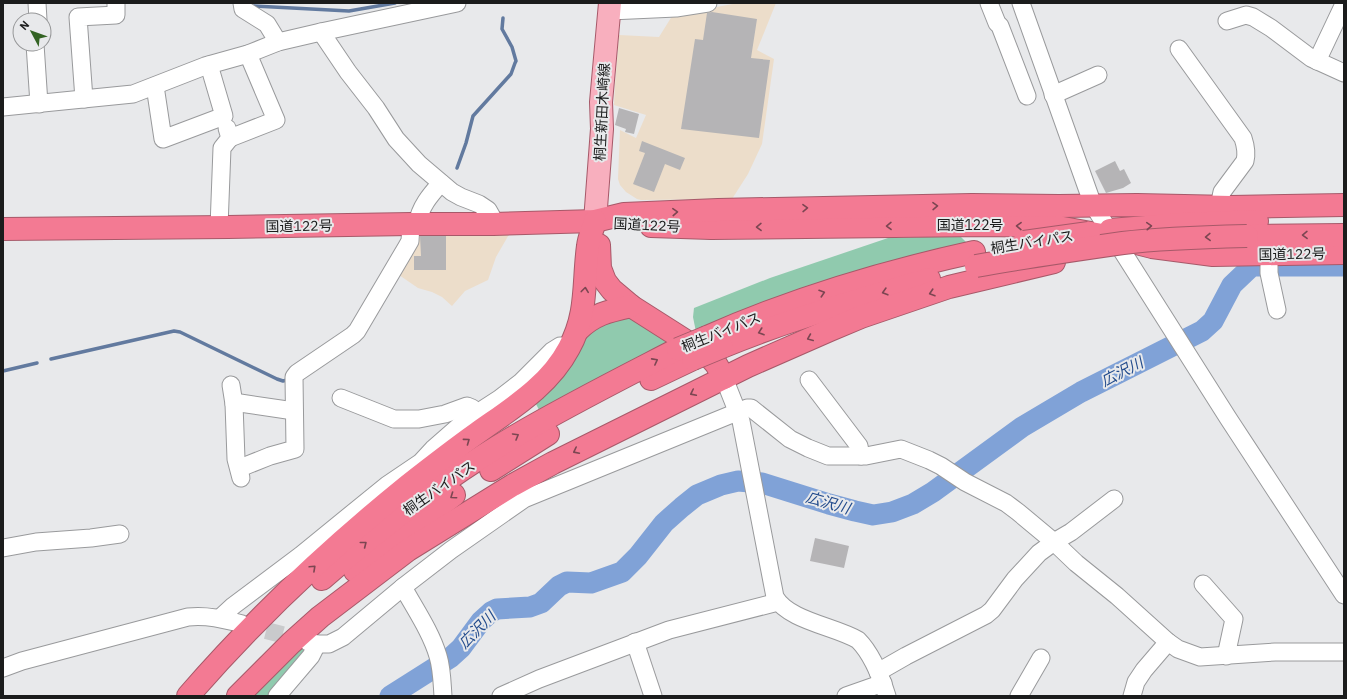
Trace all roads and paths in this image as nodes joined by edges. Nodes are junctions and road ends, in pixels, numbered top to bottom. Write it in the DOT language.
graph roads {
  1 [pos="116,3"];
  2 [pos="242,3"];
  3 [pos="457,3"];
  4 [pos="708,3"];
  5 [pos="989,3"];
  6 [pos="1021,3"];
  7 [pos="1344,4"];
  8 [pos="610,7"];
  9 [pos="1243,9"];
  10 [pos="1227,21"];
  11 [pos="321,32"];
  12 [pos="278,42"];
  13 [pos="1037,49"];
  14 [pos="1179,49"];
  15 [pos="35,52"];
  16 [pos="248,54"];
  17 [pos="1012,58"];
  18 [pos="1317,61"];
  19 [pos="209,66"];
  20 [pos="1344,73"];
  21 [pos="1098,75"];
  22 [pos="155,86"];
  23 [pos="1053,95"];
  24 [pos="1028,96"];
  25 [pos="84,99"];
  26 [pos="39,104"];
  27 [pos="3,108"];
  28 [pos="224,116"];
  29 [pos="230,138"];
  30 [pos="441,183"];
  31 [pos="1093,205"];
  32 [pos="1344,205"];
  33 [pos="992,206"];
  34 [pos="1219,206"];
  35 [pos="595,220"];
  36 [pos="1344,220"];
  37 [pos="414,224"];
  38 [pos="493,224"];
  39 [pos="219,227"];
  40 [pos="3,229"];
  41 [pos="1247,229"];
  42 [pos="1344,235"];
  43 [pos="1114,237"];
  44 [pos="1344,253"];
  45 [pos="1269,254"];
  46 [pos="631,306"];
  47 [pos="1277,310"];
  48 [pos="574,338"];
  49 [pos="686,354"];
  50 [pos="724,378"];
  51 [pos="809,380"];
  52 [pos="231,385"];
  53 [pos="341,398"];
  54 [pos="234,404"];
  55 [pos="294,411"];
  56 [pos="738,412"];
  57 [pos="476,414"];
  58 [pos="861,456"];
  59 [pos="404,481"];
  60 [pos="1114,499"];
  61 [pos="120,534"];
  62 [pos="1054,542"];
  63 [pos="3,548"];
  64 [pos="1203,584"];
  65 [pos="403,587"];
  66 [pos="1344,595"];
  67 [pos="778,602"];
  68 [pos="220,618"];
  69 [pos="242,624"];
  70 [pos="635,642"];
  71 [pos="1168,642"];
  72 [pos="1344,652"];
  73 [pos="1226,656"];
  74 [pos="1041,658"];
  75 [pos="3,668"];
  76 [pos="883,684"];
  77 [pos="508,695"];
  78 [pos="188,696"];
  79 [pos="205,696"];
  80 [pos="226,696"];
  81 [pos="238,696"];
  82 [pos="276,696"];
  83 [pos="443,696"];
  84 [pos="653,696"];
  85 [pos="846,696"];
  86 [pos="1018,696"];
  87 [pos="1132,696"];
  1 -- 25 [label="street"];
  2 -- 12 [label="street"];
  3 -- 11 [label="street"];
  4 -- 8 [label="street"];
  5 -- 17 [label="street"];
  6 -- 13 [label="street"];
  7 -- 18 [label="street"];
  8 -- 35 [label="main road, 桐生新田木崎線"];
  9 -- 10 [label="street"];
  9 -- 18 [label="street"];
  11 -- 12 [label="street"];
  11 -- 30 [label="street"];
  12 -- 16 [label="street"];
  13 -- 17 [label="street"];
  13 -- 23 [label="street"];
  14 -- 34 [label="street"];
  15 -- 26 [label="street"];
  16 -- 19 [label="street"];
  16 -- 29 [label="street"];
  17 -- 24 [label="street"];
  18 -- 20 [label="street"];
  19 -- 22 [label="street"];
  19 -- 28 [label="street"];
  21 -- 23 [label="street"];
  22 -- 25 [label="street"];
  22 -- 28 [label="street"];
  23 -- 31 [label="street"];
  25 -- 26 [label="street"];
  26 -- 27 [label="street"];
  28 -- 29 [label="street"];
  29 -- 39 [label="street"];
  30 -- 37 [label="street"];
  30 -- 38 [label="street"];
  31 -- 33 [label="highway, 国道122号"];
  31 -- 34 [label="highway, 国道122号"];
  31 -- 43 [label="street"];
  32 -- 34 [label="highway, 国道122号"];
  35 -- 33 [label="highway, 国道122号, one-way"];
  33 -- 43 [label="highway"];
  35 -- 38 [label="highway, 国道122号"];
  43 -- 35 [label="highway, 国道122号, one-way"];
  35 -- 46 [label="highway"];
  48 -- 35 [label="highway, one-way"];
  36 -- 41 [label="highway, 桐生バイパス"];
  37 -- 38 [label="highway, 国道122号"];
  37 -- 39 [label="highway, 国道122号"];
  37 -- 55 [label="street"];
  39 -- 40 [label="highway, 国道122号"];
  42 -- 41 [label="highway, 桐生バイパス, one-way"];
  41 -- 49 [label="highway, 桐生バイパス, bridge"];
  43 -- 45 [label="highway, 国道122号"];
  43 -- 50 [label="highway, one-way"];
  43 -- 66 [label="street"];
  44 -- 45 [label="highway, 国道122号"];
  45 -- 47 [label="street"];
  46 -- 48 [label="highway"];
  46 -- 50 [label="highway"];
  48 -- 57 [label="street"];
  59 -- 48 [label="highway, one-way"];
  79 -- 49 [label="highway, 桐生バイパス, one-way"];
  49 -- 80 [label="highway, 桐生バイパス, one-way"];
  50 -- 56 [label="street"];
  50 -- 81 [label="highway, one-way"];
  51 -- 58 [label="street"];
  52 -- 54 [label="street"];
  53 -- 57 [label="street"];
  54 -- 55 [label="street"];
  54 -- 55 [label="street"];
  56 -- 58 [label="street"];
  56 -- 65 [label="street"];
  56 -- 67 [label="street"];
  57 -- 59 [label="street"];
  58 -- 62 [label="street"];
  59 -- 68 [label="street"];
  78 -- 59 [label="highway, one-way"];
  60 -- 62 [label="street"];
  61 -- 63 [label="street"];
  62 -- 71 [label="street"];
  62 -- 76 [label="street"];
  64 -- 73 [label="street"];
  65 -- 82 [label="street"];
  65 -- 83 [label="street"];
  67 -- 70 [label="street"];
  67 -- 76 [label="street"];
  68 -- 69 [label="street"];
  68 -- 75 [label="street"];
  70 -- 77 [label="street"];
  70 -- 84 [label="street"];
  71 -- 73 [label="street"];
  71 -- 87 [label="street"];
  72 -- 73 [label="street"];
  74 -- 86 [label="street"];
  76 -- 85 [label="street"];
}
